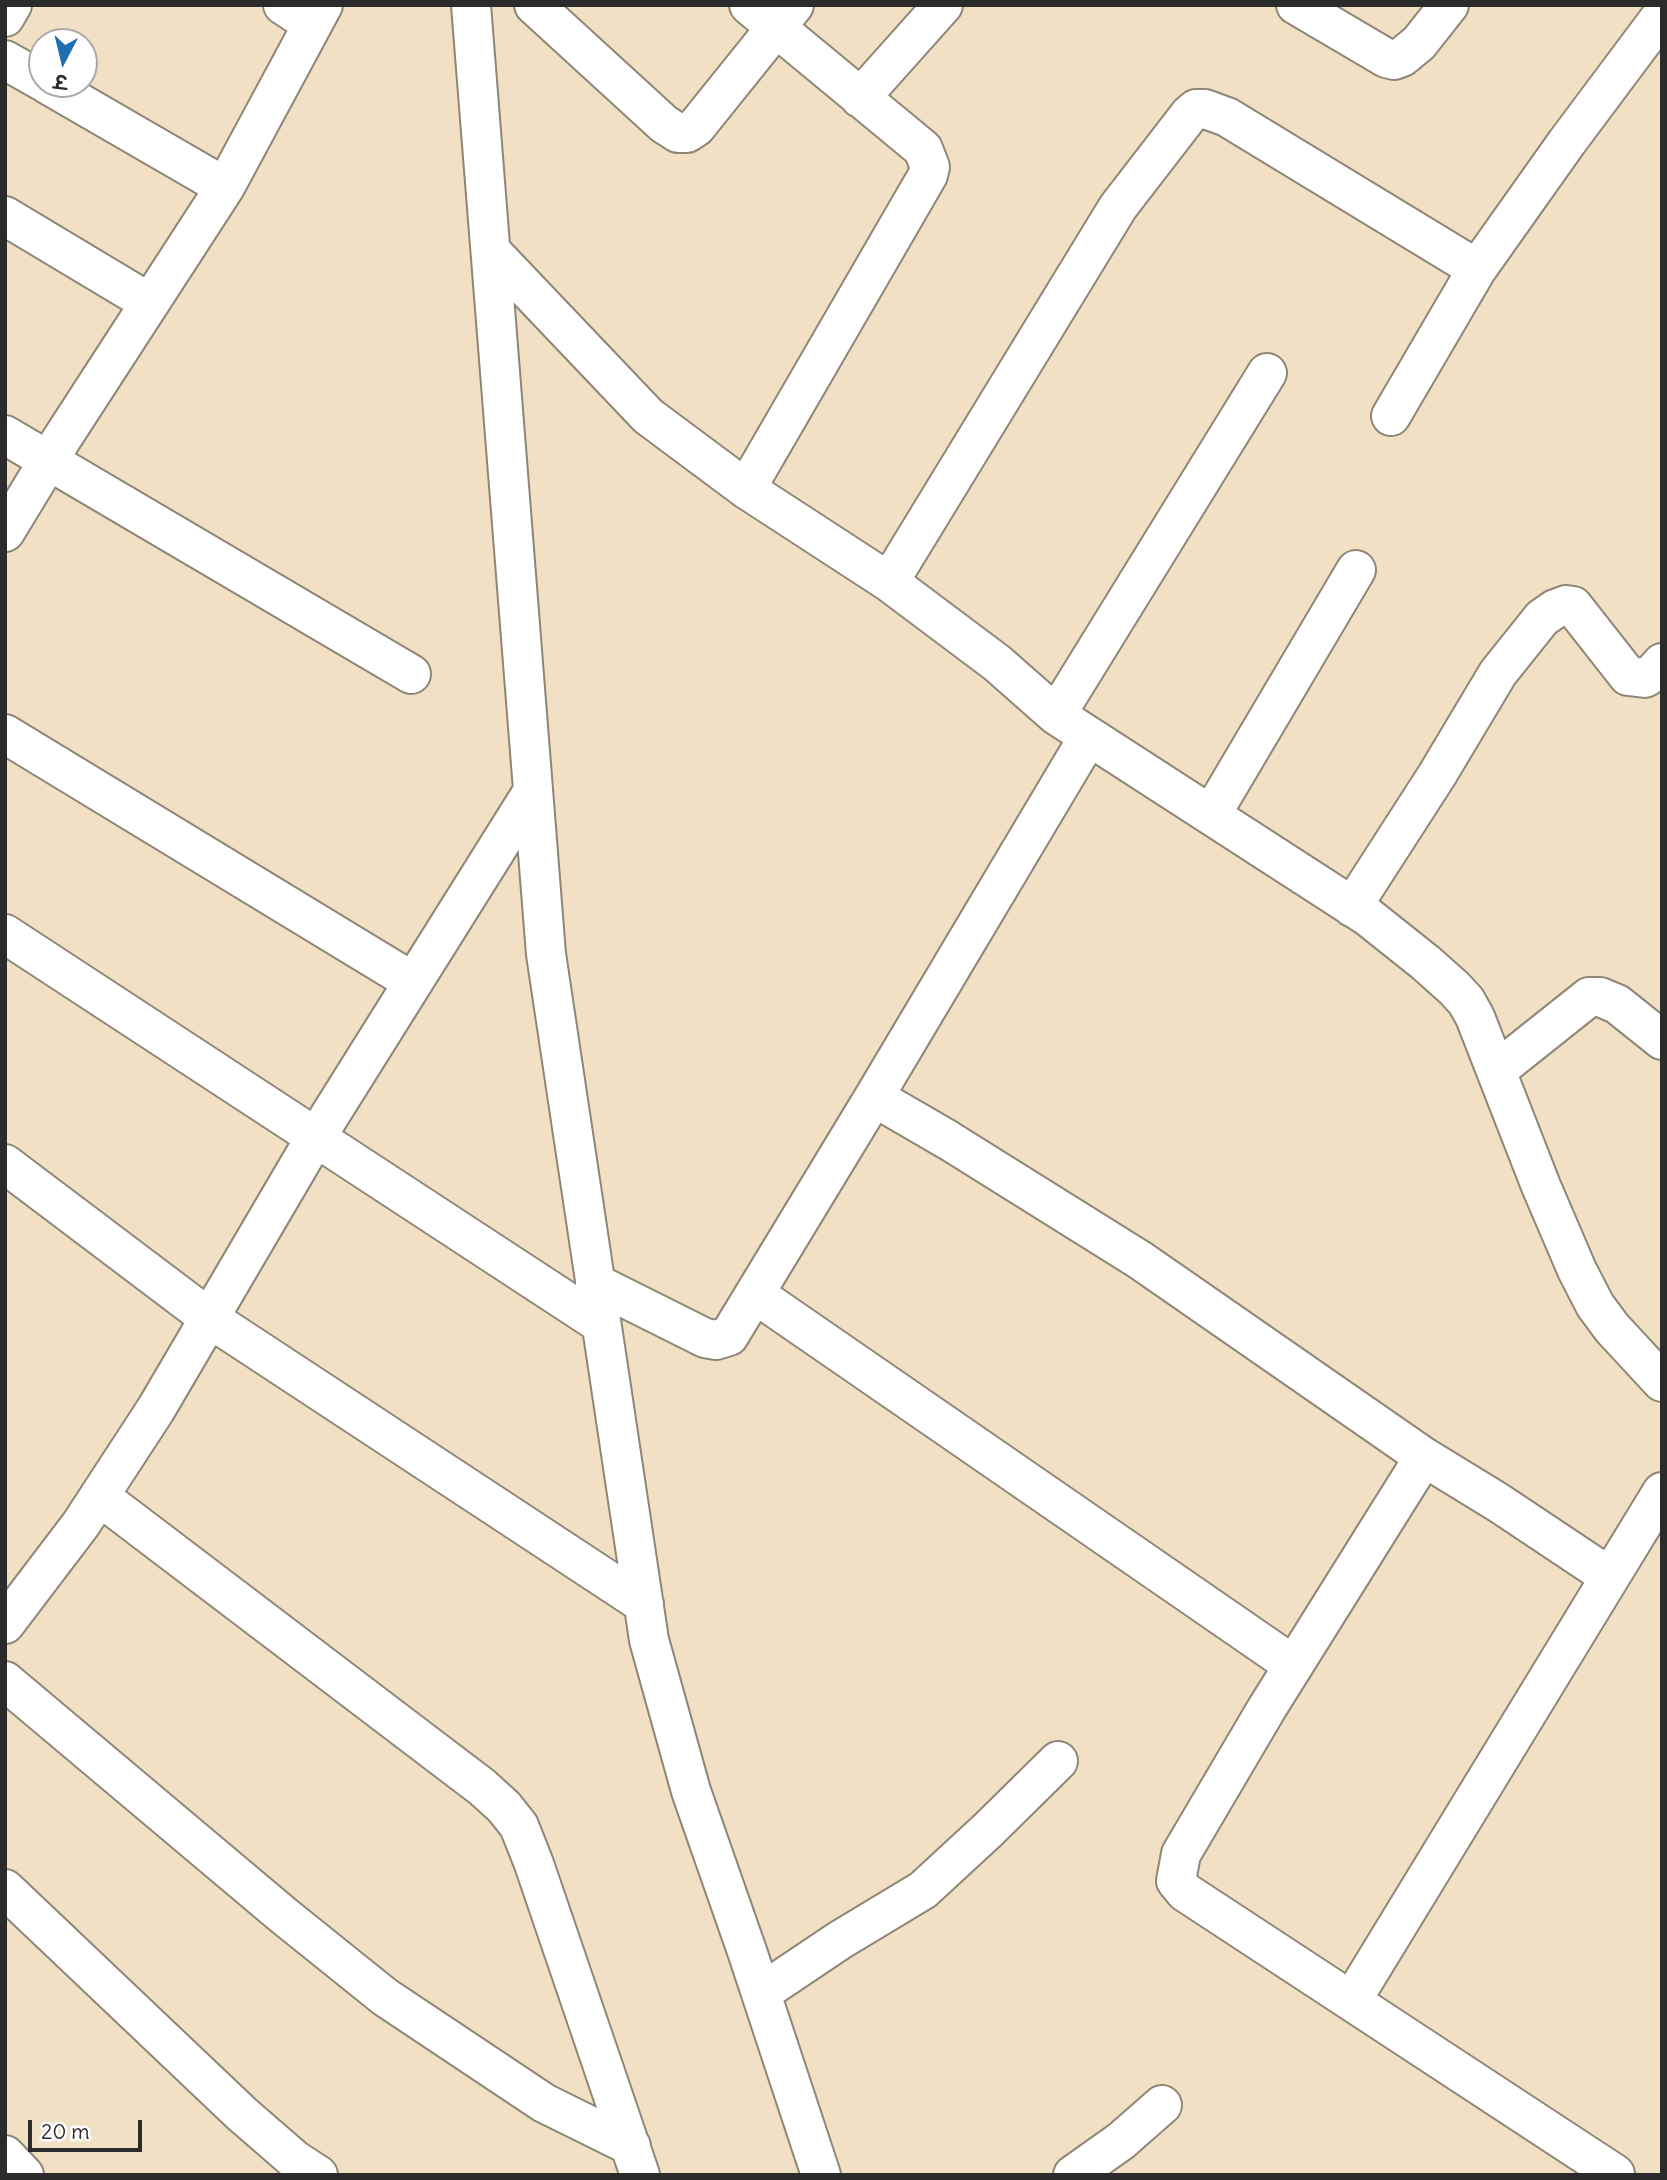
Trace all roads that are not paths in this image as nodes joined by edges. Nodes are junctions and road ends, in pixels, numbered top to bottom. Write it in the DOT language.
graph roads {
  1 [pos="12,5"];
  2 [pos="471,5"];
  3 [pos="534,5"];
  4 [pos="943,5"];
  5 [pos="1296,5"];
  6 [pos="1450,5"];
  7 [pos="306,11"];
  8 [pos="773,13"];
  9 [pos="1662,15"];
  10 [pos="5,17"];
  11 [pos="5,60"];
  12 [pos="28,73"];
  13 [pos="71,98"];
  14 [pos="860,98"];
  15 [pos="225,187"];
  16 [pos="5,216"];
  17 [pos="491,251"];
  18 [pos="1477,269"];
  19 [pos="150,303"];
  20 [pos="1267,373"];
  21 [pos="1391,416"];
  22 [pos="5,435"];
  23 [pos="49,460"];
  24 [pos="747,489"];
  25 [pos="5,532"];
  26 [pos="1356,570"];
  27 [pos="889,582"];
  28 [pos="1662,663"];
  29 [pos="411,674"];
  30 [pos="1056,715"];
  31 [pos="5,734"];
  32 [pos="1089,736"];
  33 [pos="533,791"];
  34 [pos="1210,815"];
  35 [pos="1352,907"];
  36 [pos="5,934"];
  37 [pos="413,982"];
  38 [pos="1662,1040"];
  39 [pos="1496,1071"];
  40 [pos="874,1097"];
  41 [pos="315,1139"];
  42 [pos="5,1164"];
  43 [pos="595,1283"];
  44 [pos="755,1294"];
  45 [pos="209,1318"];
  46 [pos="601,1324"];
  47 [pos="1662,1382"];
  48 [pos="1424,1457"];
  49 [pos="1662,1492"];
  50 [pos="99,1496"];
  51 [pos="1610,1577"];
  52 [pos="644,1604"];
  53 [pos="5,1624"];
  54 [pos="1293,1665"];
  55 [pos="5,1681"];
  56 [pos="1058,1761"];
  57 [pos="5,1889"];
  58 [pos="761,1993"];
  59 [pos="1352,2000"];
  60 [pos="1162,2105"];
  61 [pos="5,2155"];
  62 [pos="635,2160"];
  63 [pos="1615,2174"];
  64 [pos="24,2175"];
  65 [pos="318,2175"];
  66 [pos="821,2175"];
  67 [pos="1073,2175"];
  1 -- 10 [label="street"];
  2 -- 17 [label="street"];
  3 -- 8 [label="street"];
  4 -- 14 [label="street"];
  5 -- 6 [label="street"];
  7 -- 15 [label="street"];
  8 -- 14 [label="street"];
  9 -- 18 [label="street"];
  11 -- 12 [label="street"];
  13 -- 15 [label="street"];
  14 -- 24 [label="street"];
  15 -- 19 [label="street"];
  16 -- 19 [label="street"];
  17 -- 24 [label="street"];
  17 -- 33 [label="street"];
  18 -- 21 [label="street"];
  18 -- 27 [label="street"];
  19 -- 23 [label="street"];
  20 -- 30 [label="street"];
  22 -- 23 [label="street"];
  23 -- 25 [label="street"];
  23 -- 29 [label="street"];
  24 -- 27 [label="street"];
  26 -- 34 [label="street"];
  27 -- 30 [label="street"];
  28 -- 35 [label="street"];
  30 -- 32 [label="street"];
  31 -- 37 [label="street"];
  32 -- 34 [label="street"];
  32 -- 40 [label="street"];
  33 -- 37 [label="street"];
  33 -- 43 [label="street"];
  34 -- 35 [label="street"];
  35 -- 39 [label="street"];
  36 -- 41 [label="street"];
  37 -- 41 [label="street"];
  38 -- 39 [label="street"];
  39 -- 47 [label="street"];
  40 -- 44 [label="street"];
  40 -- 48 [label="street"];
  41 -- 45 [label="street"];
  41 -- 46 [label="street"];
  42 -- 45 [label="street"];
  43 -- 44 [label="street"];
  43 -- 46 [label="street"];
  44 -- 54 [label="street"];
  45 -- 50 [label="street"];
  45 -- 52 [label="street"];
  46 -- 52 [label="street"];
  48 -- 51 [label="street"];
  48 -- 54 [label="street"];
  49 -- 51 [label="street"];
  50 -- 53 [label="street"];
  50 -- 62 [label="street"];
  51 -- 59 [label="street"];
  52 -- 58 [label="street"];
  54 -- 59 [label="street"];
  55 -- 62 [label="street"];
  56 -- 58 [label="street"];
  57 -- 65 [label="street"];
  58 -- 66 [label="street"];
  59 -- 63 [label="street"];
  60 -- 67 [label="street"];
  61 -- 64 [label="street"];
}
